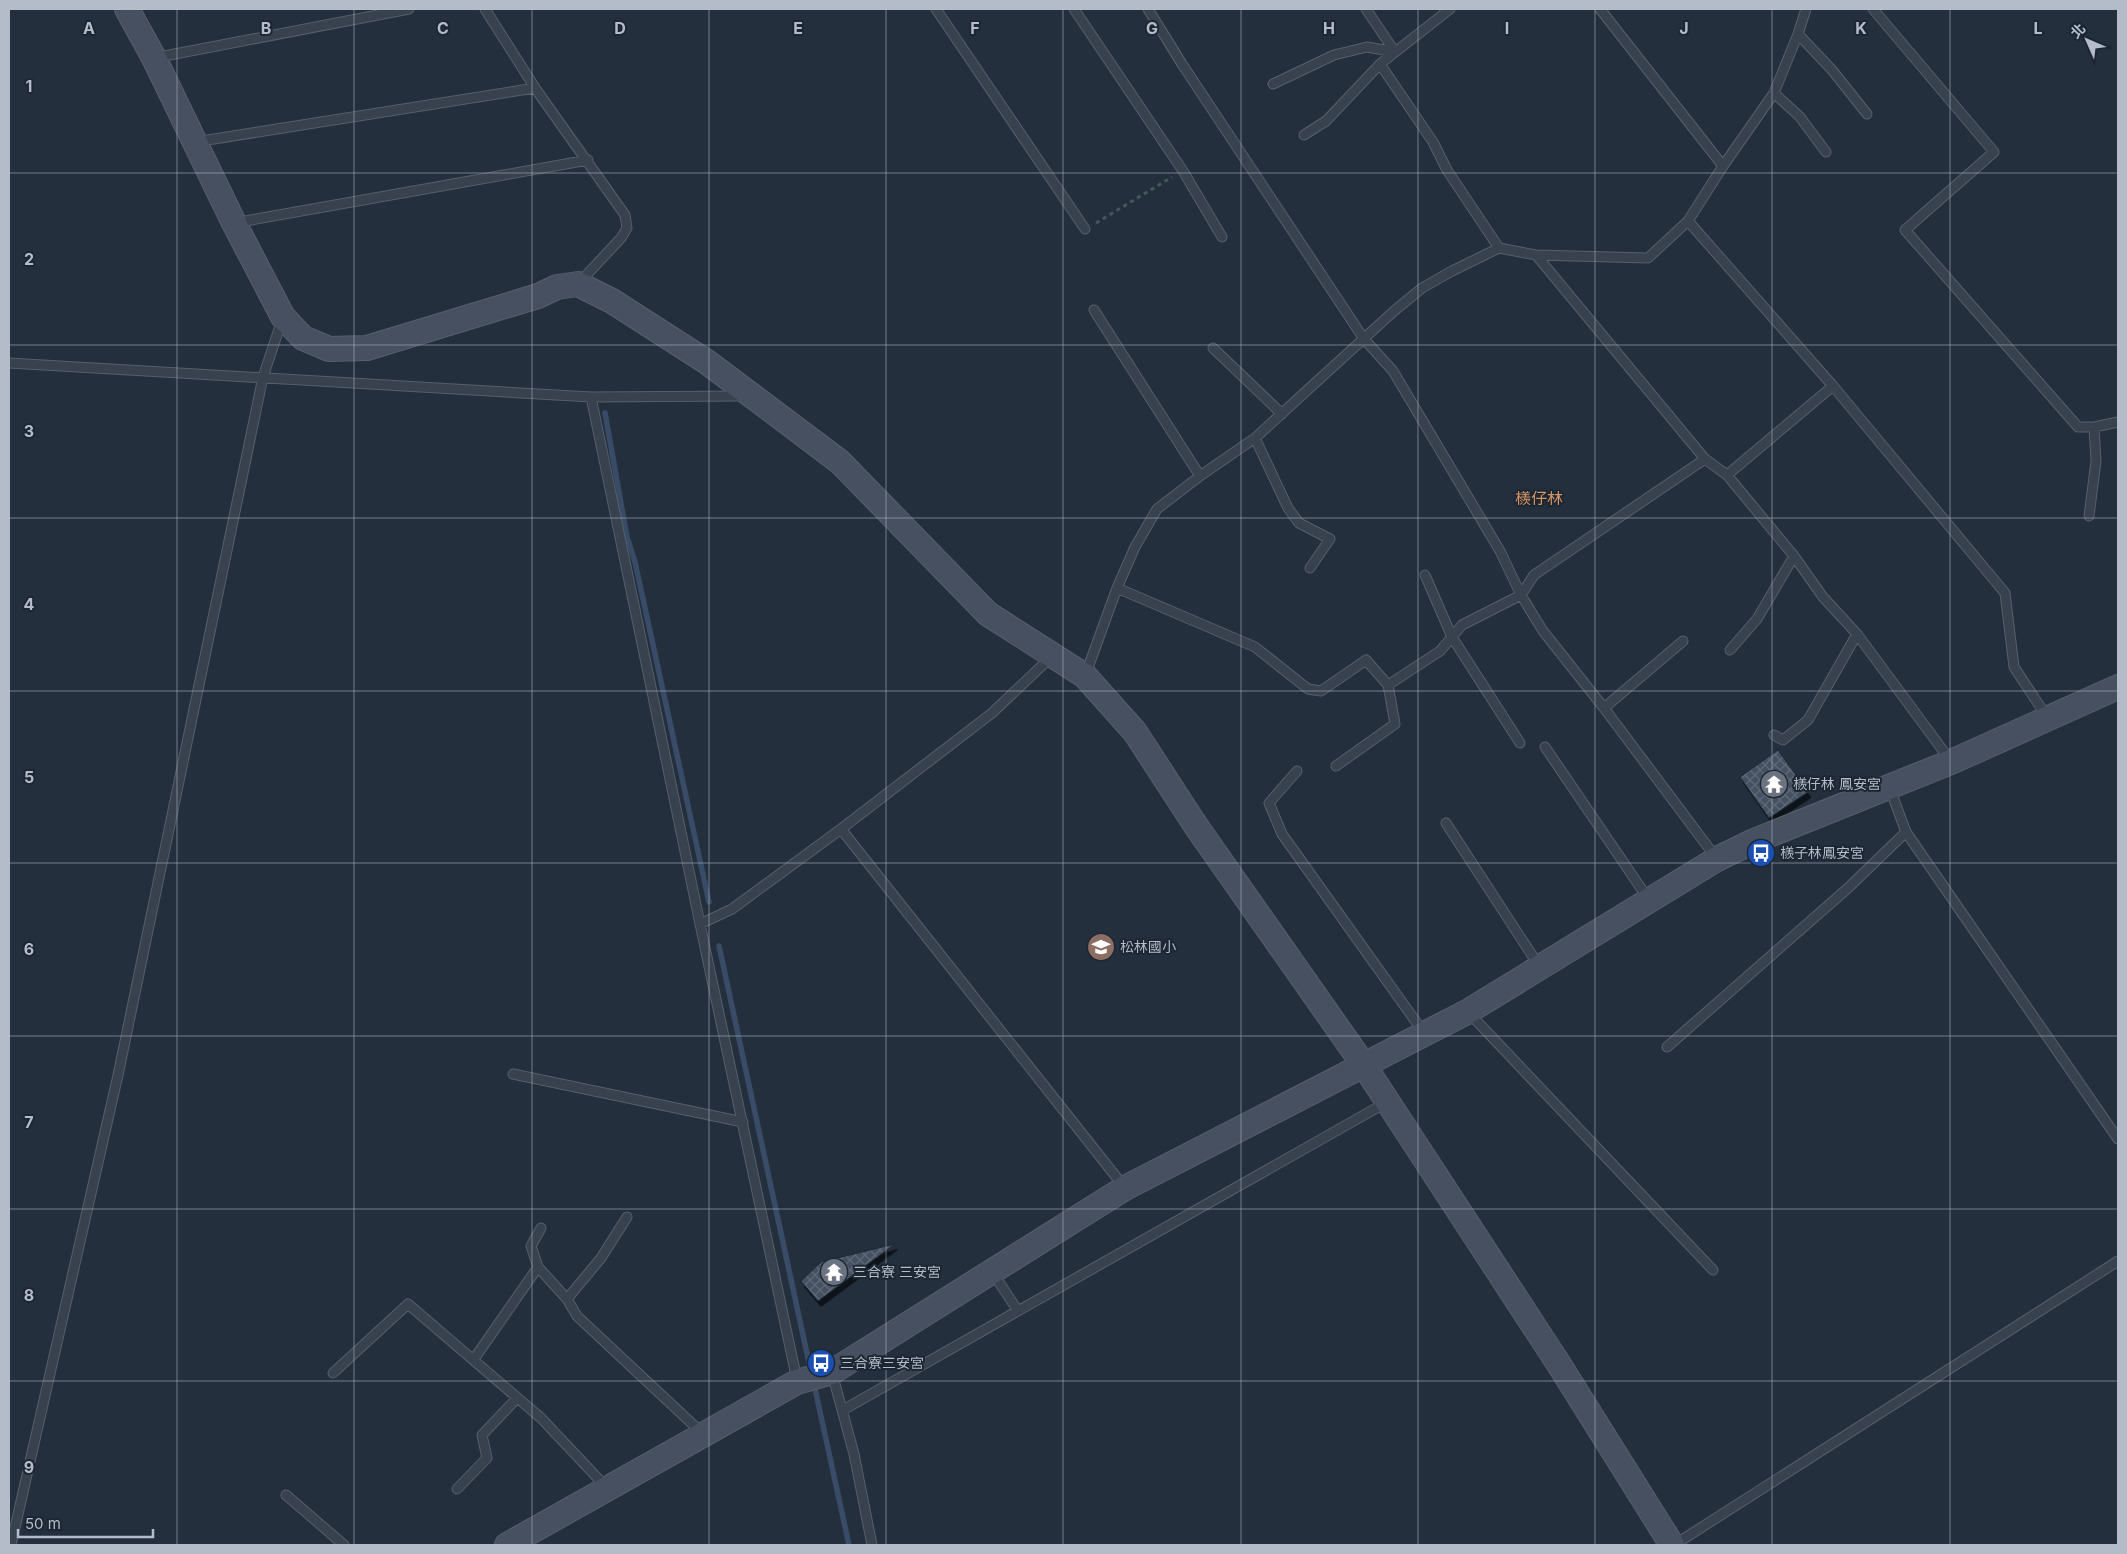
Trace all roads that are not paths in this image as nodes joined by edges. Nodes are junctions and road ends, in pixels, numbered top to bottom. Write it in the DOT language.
graph roads {
  1 [pos="127,9"];
  2 [pos="410,9"];
  3 [pos="485,9"];
  4 [pos="936,9"];
  5 [pos="1074,9"];
  6 [pos="1148,9"];
  7 [pos="1366,9"];
  8 [pos="1450,9"];
  9 [pos="1600,9"];
  10 [pos="1806,9"];
  11 [pos="1873,9"];
  12 [pos="1798,34"];
  13 [pos="1394,52"];
  14 [pos="154,58"];
  15 [pos="1380,64"];
  16 [pos="1273,84"];
  17 [pos="536,88"];
  18 [pos="1774,93"];
  19 [pos="1867,114"];
  20 [pos="1304,135"];
  21 [pos="195,142"];
  22 [pos="1826,152"];
  23 [pos="588,160"];
  24 [pos="1723,166"];
  25 [pos="1688,221"];
  26 [pos="234,223"];
  27 [pos="1085,230"];
  28 [pos="1222,237"];
  29 [pos="1500,248"];
  30 [pos="1536,255"];
  31 [pos="578,284"];
  32 [pos="1094,310"];
  33 [pos="283,317"];
  34 [pos="1364,339"];
  35 [pos="1213,348"];
  36 [pos="9,363"];
  37 [pos="263,377"];
  38 [pos="1832,386"];
  39 [pos="752,396"];
  40 [pos="591,397"];
  41 [pos="1282,414"];
  42 [pos="2118,422"];
  43 [pos="2094,427"];
  44 [pos="1255,438"];
  45 [pos="1704,459"];
  46 [pos="1727,475"];
  47 [pos="1200,476"];
  48 [pos="2089,516"];
  49 [pos="1794,556"];
  50 [pos="1310,568"];
  51 [pos="1425,575"];
  52 [pos="1117,588"];
  53 [pos="1521,595"];
  54 [pos="1857,634"];
  55 [pos="1452,637"];
  56 [pos="1683,641"];
  57 [pos="1730,650"];
  58 [pos="1053,655"];
  59 [pos="1084,676"];
  60 [pos="1388,685"];
  61 [pos="2118,687"];
  62 [pos="1604,708"];
  63 [pos="2048,719"];
  64 [pos="1774,735"];
  65 [pos="1520,743"];
  66 [pos="1545,748"];
  67 [pos="1951,762"];
  68 [pos="1336,766"];
  69 [pos="1297,771"];
  70 [pos="1889,786"];
  71 [pos="1446,823"];
  72 [pos="841,829"];
  73 [pos="1906,832"];
  74 [pos="1717,859"];
  75 [pos="1649,900"];
  76 [pos="700,924"];
  77 [pos="1541,968"];
  78 [pos="1467,1012"];
  79 [pos="1424,1033"];
  80 [pos="1667,1047"];
  81 [pos="1363,1064"];
  82 [pos="513,1074"];
  83 [pos="1387,1102"];
  84 [pos="743,1122"];
  85 [pos="2118,1139"];
  86 [pos="1125,1188"];
  87 [pos="628,1216"];
  88 [pos="541,1228"];
  89 [pos="2118,1262"];
  90 [pos="538,1267"];
  91 [pos="1713,1270"];
  92 [pos="992,1271"];
  93 [pos="567,1299"];
  94 [pos="1018,1311"];
  95 [pos="474,1359"];
  96 [pos="832,1372"];
  97 [pos="333,1373"];
  98 [pos="797,1382"];
  99 [pos="517,1398"];
  100 [pos="843,1410"];
  101 [pos="704,1435"];
  102 [pos="457,1489"];
  103 [pos="609,1490"];
  104 [pos="286,1495"];
  105 [pos="11,1545"];
  106 [pos="344,1545"];
  107 [pos="507,1545"];
  108 [pos="872,1545"];
  109 [pos="1672,1545"];
  1 -- 14 [label="street"];
  2 -- 14 [label="lane"];
  3 -- 17 [label="lane"];
  4 -- 27 [label="lane"];
  5 -- 28 [label="lane"];
  6 -- 34 [label="lane"];
  7 -- 13 [label="lane"];
  8 -- 13 [label="lane"];
  9 -- 24 [label="lane"];
  10 -- 12 [label="lane"];
  11 -- 43 [label="lane"];
  12 -- 18 [label="lane"];
  12 -- 19 [label="lane"];
  13 -- 15 [label="lane"];
  13 -- 16 [label="lane"];
  14 -- 21 [label="street"];
  15 -- 20 [label="lane"];
  15 -- 29 [label="lane"];
  17 -- 21 [label="lane"];
  17 -- 23 [label="lane"];
  18 -- 22 [label="lane"];
  18 -- 24 [label="lane"];
  21 -- 26 [label="street"];
  23 -- 26 [label="lane"];
  23 -- 31 [label="lane"];
  24 -- 25 [label="lane"];
  25 -- 30 [label="lane"];
  25 -- 38 [label="lane"];
  26 -- 33 [label="street"];
  29 -- 30 [label="lane"];
  29 -- 34 [label="lane"];
  30 -- 45 [label="lane"];
  31 -- 33 [label="street"];
  31 -- 39 [label="street"];
  32 -- 47 [label="lane"];
  33 -- 37 [label="lane"];
  34 -- 41 [label="lane"];
  34 -- 53 [label="lane"];
  35 -- 41 [label="lane"];
  36 -- 37 [label="lane"];
  37 -- 40 [label="lane"];
  37 -- 105 [label="lane"];
  38 -- 46 [label="lane"];
  38 -- 63 [label="lane"];
  39 -- 40 [label="lane"];
  39 -- 58 [label="street"];
  40 -- 76 [label="lane"];
  41 -- 44 [label="lane"];
  42 -- 43 [label="lane"];
  43 -- 48 [label="lane"];
  44 -- 47 [label="lane"];
  44 -- 50 [label="lane"];
  45 -- 46 [label="lane"];
  45 -- 53 [label="lane"];
  46 -- 49 [label="lane"];
  47 -- 52 [label="lane"];
  49 -- 54 [label="lane"];
  49 -- 57 [label="lane"];
  51 -- 55 [label="lane"];
  52 -- 59 [label="lane"];
  52 -- 60 [label="lane"];
  53 -- 55 [label="lane"];
  53 -- 62 [label="lane"];
  54 -- 64 [label="lane"];
  54 -- 67 [label="lane"];
  55 -- 60 [label="lane"];
  55 -- 65 [label="lane"];
  56 -- 62 [label="lane"];
  58 -- 59 [label="street"];
  58 -- 72 [label="lane"];
  59 -- 81 [label="street"];
  60 -- 68 [label="lane"];
  61 -- 63 [label="street"];
  62 -- 74 [label="lane"];
  63 -- 67 [label="street"];
  66 -- 75 [label="lane"];
  67 -- 70 [label="street"];
  69 -- 79 [label="lane"];
  70 -- 73 [label="lane"];
  70 -- 74 [label="street"];
  71 -- 77 [label="lane"];
  72 -- 76 [label="lane"];
  72 -- 86 [label="lane"];
  73 -- 80 [label="lane"];
  73 -- 85 [label="lane"];
  74 -- 75 [label="street"];
  75 -- 77 [label="street"];
  76 -- 84 [label="lane"];
  77 -- 78 [label="street"];
  78 -- 79 [label="street"];
  78 -- 91 [label="lane"];
  79 -- 81 [label="street"];
  81 -- 83 [label="street"];
  81 -- 86 [label="street"];
  82 -- 84 [label="lane"];
  83 -- 94 [label="lane"];
  83 -- 109 [label="street"];
  84 -- 98 [label="lane"];
  86 -- 92 [label="street"];
  87 -- 93 [label="lane"];
  88 -- 90 [label="lane"];
  89 -- 109 [label="lane"];
  90 -- 93 [label="lane"];
  90 -- 95 [label="lane"];
  92 -- 94 [label="lane"];
  92 -- 96 [label="street"];
  93 -- 101 [label="lane"];
  94 -- 100 [label="lane"];
  95 -- 97 [label="lane"];
  95 -- 99 [label="lane"];
  96 -- 98 [label="street"];
  96 -- 100 [label="lane"];
  98 -- 101 [label="street"];
  99 -- 102 [label="lane"];
  99 -- 103 [label="lane"];
  100 -- 108 [label="lane"];
  101 -- 103 [label="street"];
  103 -- 107 [label="street"];
  104 -- 106 [label="lane"];
}
